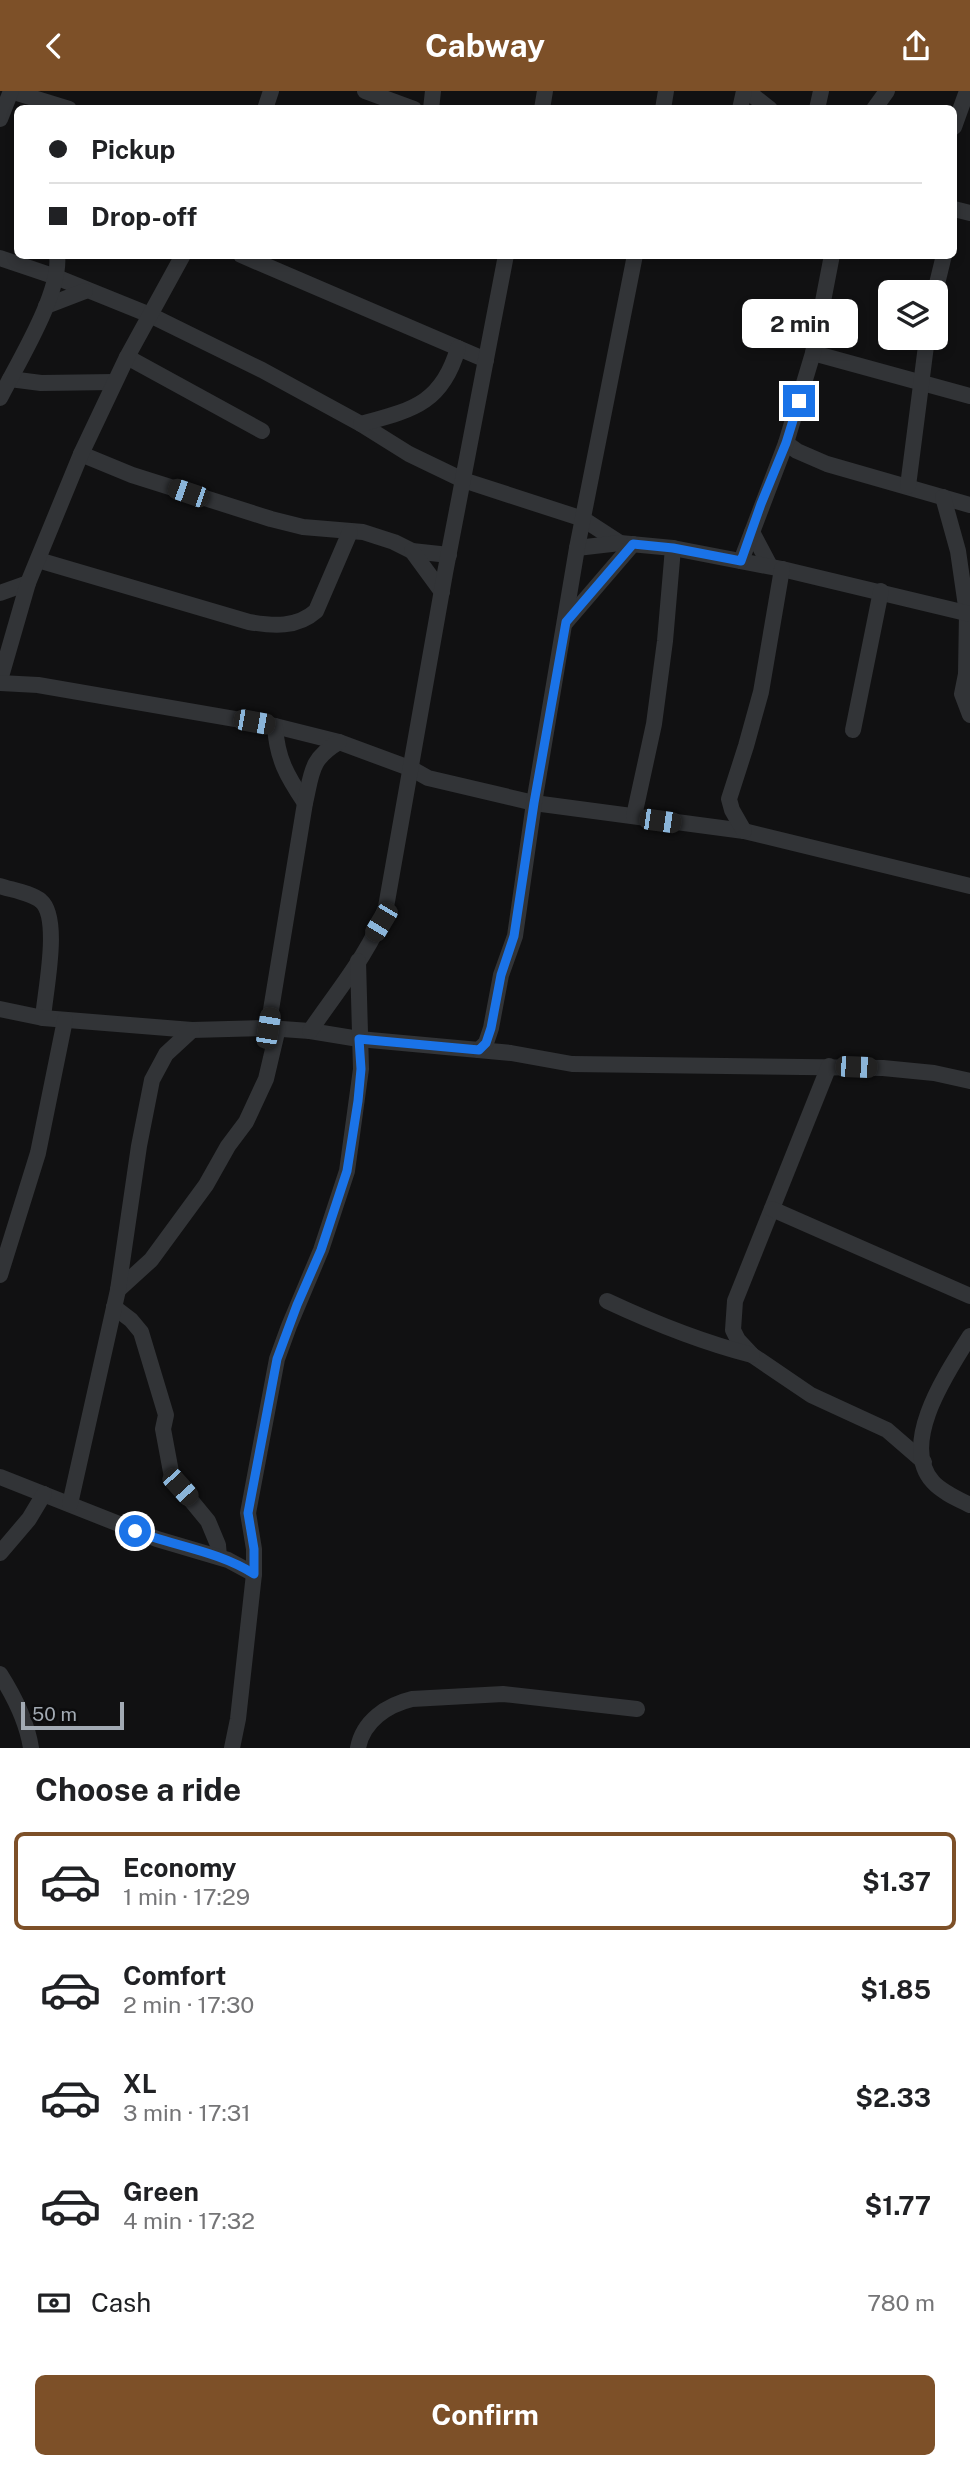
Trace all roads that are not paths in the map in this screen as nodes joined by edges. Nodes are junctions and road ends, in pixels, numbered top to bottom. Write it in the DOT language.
graph roads {
  1 [pos="11,91"];
  2 [pos="365,91"];
  3 [pos="746,91"];
  4 [pos="967,91"];
  5 [pos="53,105"];
  6 [pos="403,105"];
  7 [pos="765,105"];
  8 [pos="0,119"];
  9 [pos="957,119"];
  10 [pos="0,258"];
  11 [pos="58,259"];
  12 [pos="181,259"];
  13 [pos="250,259"];
  14 [pos="505,259"];
  15 [pos="634,259"];
  16 [pos="831,259"];
  17 [pos="943,259"];
  18 [pos="56,277"];
  19 [pos="938,280"];
  20 [pos="85,291"];
  21 [pos="46,306"];
  22 [pos="149,316"];
  23 [pos="458,348"];
  24 [pos="926,350"];
  25 [pos="813,353"];
  26 [pos="127,357"];
  27 [pos="486,361"];
  28 [pos="10,379"];
  29 [pos="114,382"];
  30 [pos="923,383"];
  31 [pos="970,396"];
  32 [pos="0,398"];
  33 [pos="361,424"];
  34 [pos="262,431"];
  35 [pos="786,443"];
  36 [pos="81,454"];
  37 [pos="463,480"];
  38 [pos="908,486"];
  39 [pos="943,497"];
  40 [pos="970,505"];
  41 [pos="583,519"];
  42 [pos="350,532"];
  43 [pos="752,532"];
  44 [pos="626,543"];
  45 [pos="577,548"];
  46 [pos="673,548"];
  47 [pos="412,551"];
  48 [pos="449,555"];
  49 [pos="38,560"];
  50 [pos="741,561"];
  51 [pos="776,568"];
  52 [pos="28,583"];
  53 [pos="881,591"];
  54 [pos="442,592"];
  55 [pos="0,593"];
  56 [pos="969,614"];
  57 [pos="566,622"];
  58 [pos="0,681"];
  59 [pos="970,715"];
  60 [pos="275,726"];
  61 [pos="853,730"];
  62 [pos="339,742"];
  63 [pos="412,769"];
  64 [pos="305,803"];
  65 [pos="534,803"];
  66 [pos="634,816"];
  67 [pos="744,831"];
  68 [pos="0,886"];
  69 [pos="970,886"];
  70 [pos="358,961"];
  71 [pos="0,1009"];
  72 [pos="43,1018"];
  73 [pos="65,1020"];
  74 [pos="273,1028"];
  75 [pos="192,1030"];
  76 [pos="310,1031"];
  77 [pos="359,1039"];
  78 [pos="479,1050"];
  79 [pos="829,1066"];
  80 [pos="970,1081"];
  81 [pos="772,1209"];
  82 [pos="0,1274"];
  83 [pos="118,1290"];
  84 [pos="970,1296"];
  85 [pos="607,1301"];
  86 [pos="114,1307"];
  87 [pos="970,1336"];
  88 [pos="751,1355"];
  89 [pos="924,1462"];
  90 [pos="0,1477"];
  91 [pos="44,1494"];
  92 [pos="70,1504"];
  93 [pos="970,1506"];
  94 [pos="0,1553"];
  95 [pos="219,1557"];
  96 [pos="254,1574"];
  97 [pos="0,1674"];
  98 [pos="637,1709"];
  99 [pos="31,1748"];
  100 [pos="232,1748"];
  101 [pos="358,1748"];
  1 -- 5 [label="street"];
  1 -- 8 [label="street"];
  2 -- 6 [label="street"];
  3 -- 7 [label="street"];
  4 -- 9 [label="street"];
  10 -- 18 [label="street"];
  11 -- 18 [label="street"];
  12 -- 22 [label="street"];
  13 -- 23 [label="street"];
  14 -- 27 [label="street"];
  15 -- 41 [label="street"];
  16 -- 25 [label="street"];
  17 -- 19 [label="street"];
  18 -- 20 [label="street"];
  18 -- 21 [label="street"];
  20 -- 21 [label="street"];
  20 -- 22 [label="street"];
  21 -- 28 [label="street"];
  22 -- 26 [label="street"];
  22 -- 33 [label="street"];
  23 -- 27 [label="street"];
  23 -- 33 [label="street"];
  24 -- 30 [label="street"];
  25 -- 30 [label="street"];
  25 -- 35 [label="street"];
  26 -- 29 [label="street"];
  26 -- 34 [label="street"];
  27 -- 37 [label="street"];
  28 -- 29 [label="street"];
  28 -- 32 [label="street"];
  29 -- 36 [label="street"];
  30 -- 31 [label="street"];
  30 -- 38 [label="street"];
  33 -- 37 [label="street"];
  35 -- 38 [label="street"];
  35 -- 43 [label="street"];
  36 -- 42 [label="street"];
  36 -- 49 [label="street"];
  37 -- 41 [label="street"];
  37 -- 48 [label="street"];
  38 -- 39 [label="street"];
  39 -- 40 [label="street"];
  39 -- 56 [label="street"];
  41 -- 44 [label="street"];
  41 -- 45 [label="street"];
  42 -- 47 [label="street"];
  42 -- 49 [label="street"];
  43 -- 50 [label="street"];
  43 -- 51 [label="street"];
  44 -- 45 [label="street"];
  44 -- 46 [label="street"];
  44 -- 57 [label="street"];
  45 -- 57 [label="street"];
  46 -- 50 [label="street"];
  46 -- 66 [label="street"];
  47 -- 48 [label="street"];
  47 -- 54 [label="street"];
  48 -- 54 [label="street"];
  49 -- 52 [label="street"];
  50 -- 51 [label="street"];
  51 -- 53 [label="street"];
  51 -- 67 [label="street"];
  52 -- 55 [label="street"];
  52 -- 58 [label="street"];
  53 -- 56 [label="street"];
  53 -- 61 [label="street"];
  54 -- 63 [label="street"];
  56 -- 59 [label="street"];
  57 -- 65 [label="street"];
  58 -- 60 [label="street"];
  60 -- 62 [label="street"];
  60 -- 64 [label="street"];
  62 -- 63 [label="street"];
  62 -- 64 [label="street"];
  63 -- 65 [label="street"];
  63 -- 70 [label="street"];
  64 -- 74 [label="street"];
  65 -- 66 [label="street"];
  65 -- 78 [label="street"];
  66 -- 67 [label="street"];
  67 -- 69 [label="street"];
  68 -- 72 [label="street"];
  70 -- 76 [label="street"];
  70 -- 77 [label="street"];
  71 -- 72 [label="street"];
  72 -- 73 [label="street"];
  73 -- 75 [label="street"];
  73 -- 82 [label="street"];
  74 -- 75 [label="street"];
  74 -- 76 [label="street"];
  74 -- 83 [label="street"];
  75 -- 83 [label="street"];
  76 -- 77 [label="street"];
  77 -- 78 [label="street"];
  77 -- 96 [label="street"];
  78 -- 79 [label="street"];
  79 -- 80 [label="street"];
  79 -- 81 [label="street"];
  81 -- 84 [label="street"];
  81 -- 88 [label="street"];
  83 -- 86 [label="street"];
  85 -- 88 [label="street"];
  86 -- 92 [label="street"];
  86 -- 95 [label="street"];
  87 -- 89 [label="street"];
  88 -- 89 [label="street"];
  89 -- 93 [label="street"];
  90 -- 91 [label="street"];
  91 -- 92 [label="street"];
  91 -- 94 [label="street"];
  92 -- 95 [label="street"];
  95 -- 96 [label="street"];
  96 -- 100 [label="street"];
  97 -- 99 [label="street"];
  98 -- 101 [label="street"];
}
